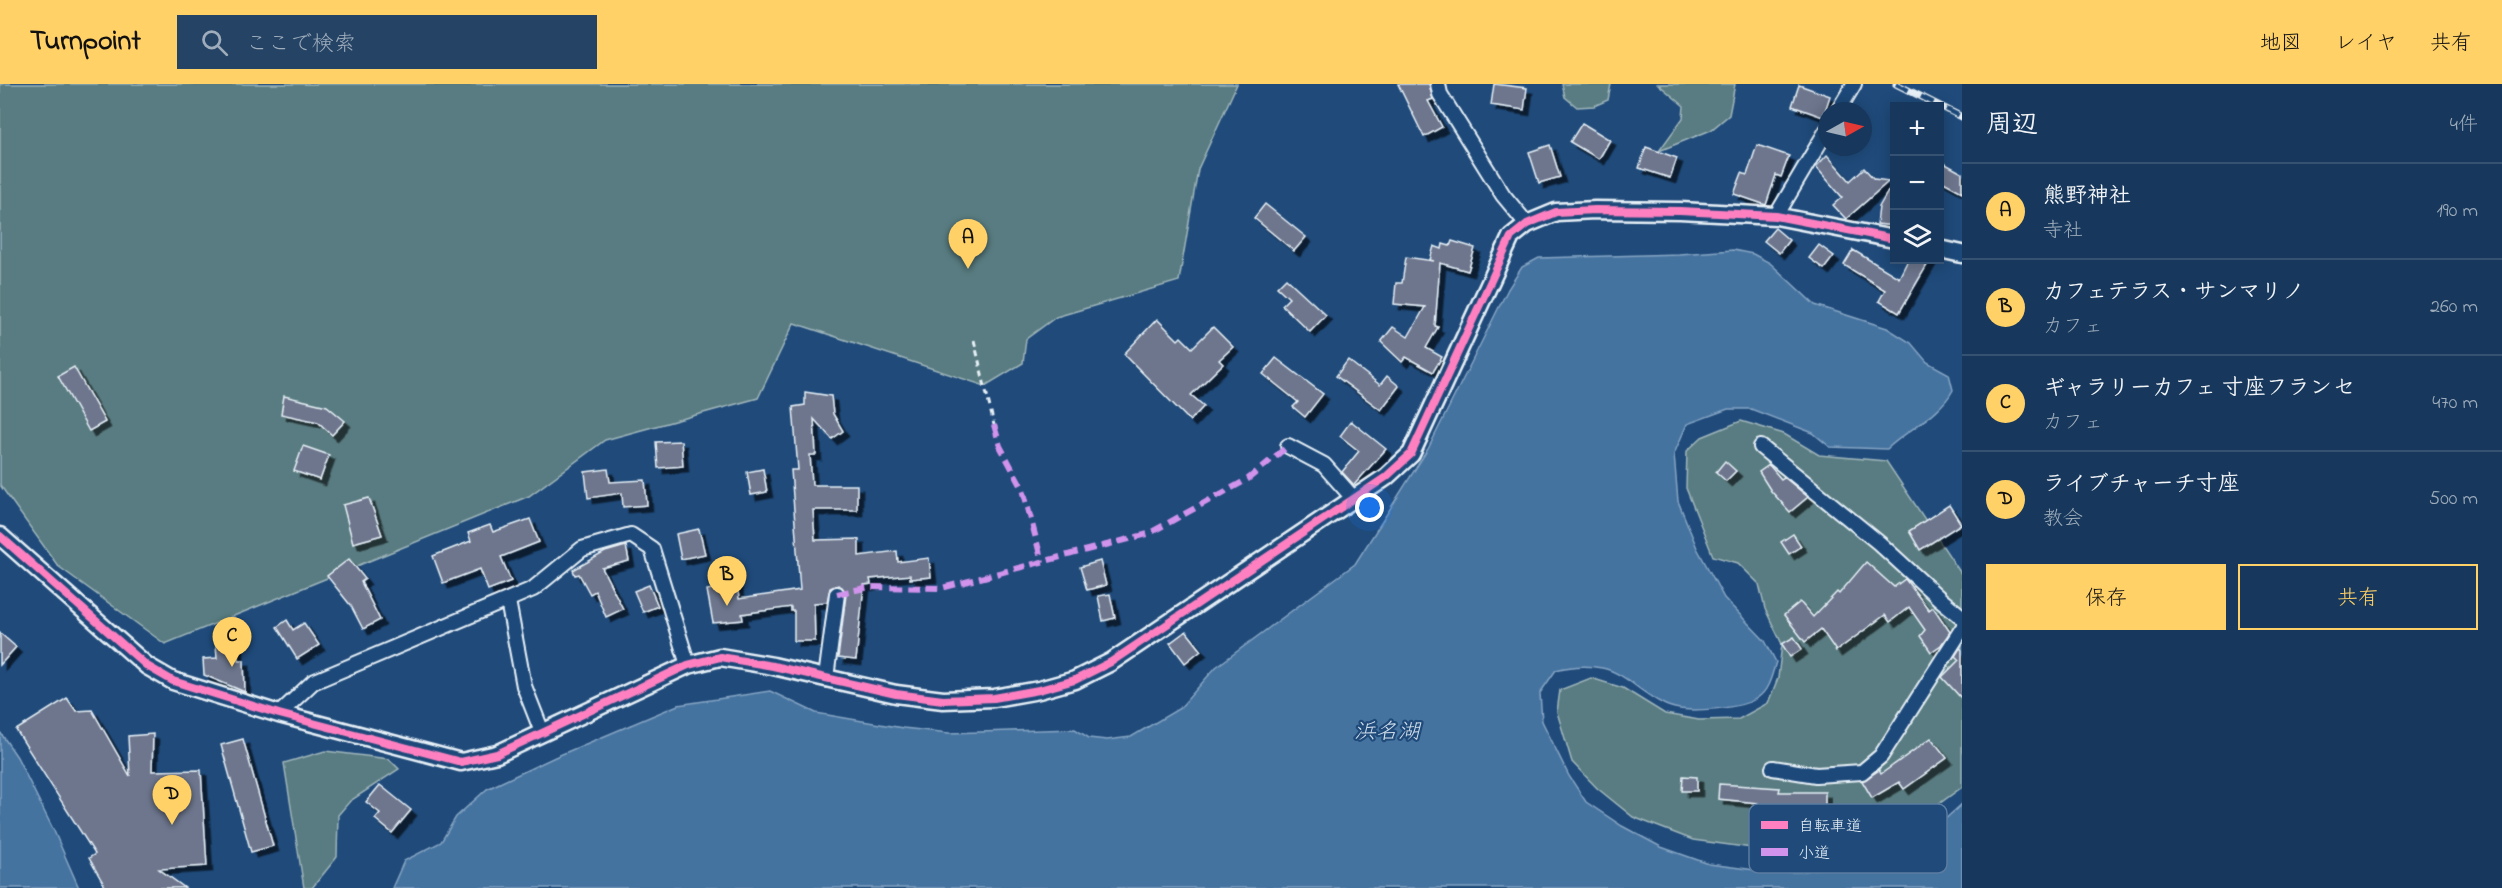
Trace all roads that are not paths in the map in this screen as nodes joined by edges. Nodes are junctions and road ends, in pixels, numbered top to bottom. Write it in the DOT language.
graph roads {
  1 [pos="1438,84"];
  2 [pos="1854,84"];
  3 [pos="1843,102"];
  4 [pos="1818,145"];
  5 [pos="1776,216"];
  6 [pos="1527,225"];
  7 [pos="1890,238"];
  8 [pos="1944,250"];
  9 [pos="1962,254"];
  10 [pos="1288,446"];
  11 [pos="1761,447"];
  12 [pos="1354,500"];
  13 [pos="0,536"];
  14 [pos="837,594"];
  15 [pos="508,601"];
  16 [pos="1962,616"];
  17 [pos="1962,629"];
  18 [pos="688,665"];
  19 [pos="826,678"];
  20 [pos="279,714"];
  21 [pos="542,732"];
  22 [pos="1773,768"];
  1 -- 6 [label="street"];
  2 -- 3 [label="street"];
  4 -- 5 [label="street"];
  5 -- 6 [label="street"];
  5 -- 7 [label="street"];
  6 -- 12 [label="street"];
  8 -- 9 [label="street"];
  10 -- 12 [label="street"];
  11 -- 16 [label="street"];
  12 -- 19 [label="street"];
  13 -- 20 [label="street"];
  14 -- 19 [label="street"];
  15 -- 18 [label="street"];
  15 -- 20 [label="street"];
  15 -- 21 [label="street"];
  17 -- 22 [label="street"];
  18 -- 19 [label="street"];
  18 -- 21 [label="street"];
  20 -- 21 [label="street"];
}
